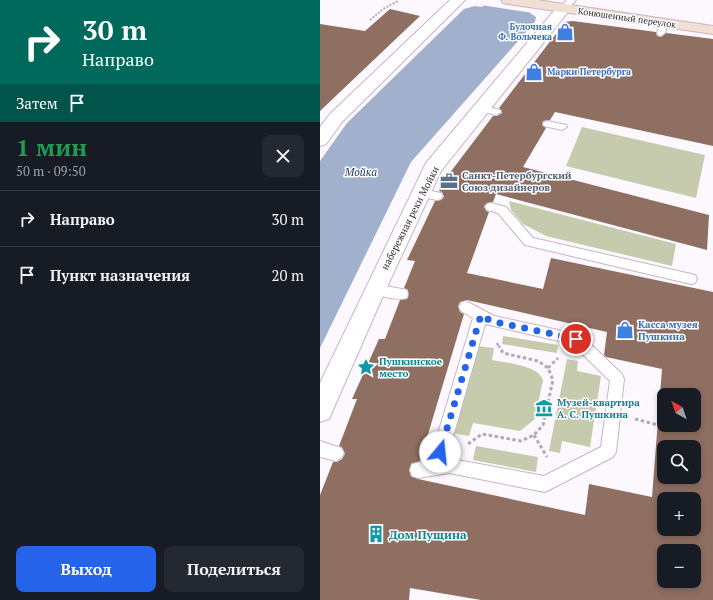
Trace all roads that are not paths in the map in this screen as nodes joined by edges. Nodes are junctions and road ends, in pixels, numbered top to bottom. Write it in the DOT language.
graph roads {
  1 [pos="458,0"];
  2 [pos="508,0"];
  3 [pos="567,4"];
  4 [pos="713,30"];
  5 [pos="548,124"];
  6 [pos="562,127"];
  7 [pos="320,140"];
  8 [pos="491,207"];
  9 [pos="691,279"];
  10 [pos="375,289"];
  11 [pos="402,294"];
  12 [pos="466,307"];
  13 [pos="481,315"];
  14 [pos="320,410"];
  15 [pos="320,449"];
  16 [pos="336,453"];
  17 [pos="436,467"];
  18 [pos="418,470"];
  1 -- 7 [label="street"];
  2 -- 3 [label="street, Конюшенный переулок"];
  3 -- 4 [label="street, Конюшенный переулок"];
  3 -- 10 [label="street, набережная реки Мойки"];
  5 -- 6 [label="lane"];
  8 -- 9 [label="lane"];
  10 -- 11 [label="lane"];
  10 -- 14 [label="street, набережная реки Мойки"];
  12 -- 13 [label="lane"];
  13 -- 17 [label="lane"];
  13 -- 17 [label="lane"];
  15 -- 16 [label="lane"];
  17 -- 18 [label="lane"];
}
